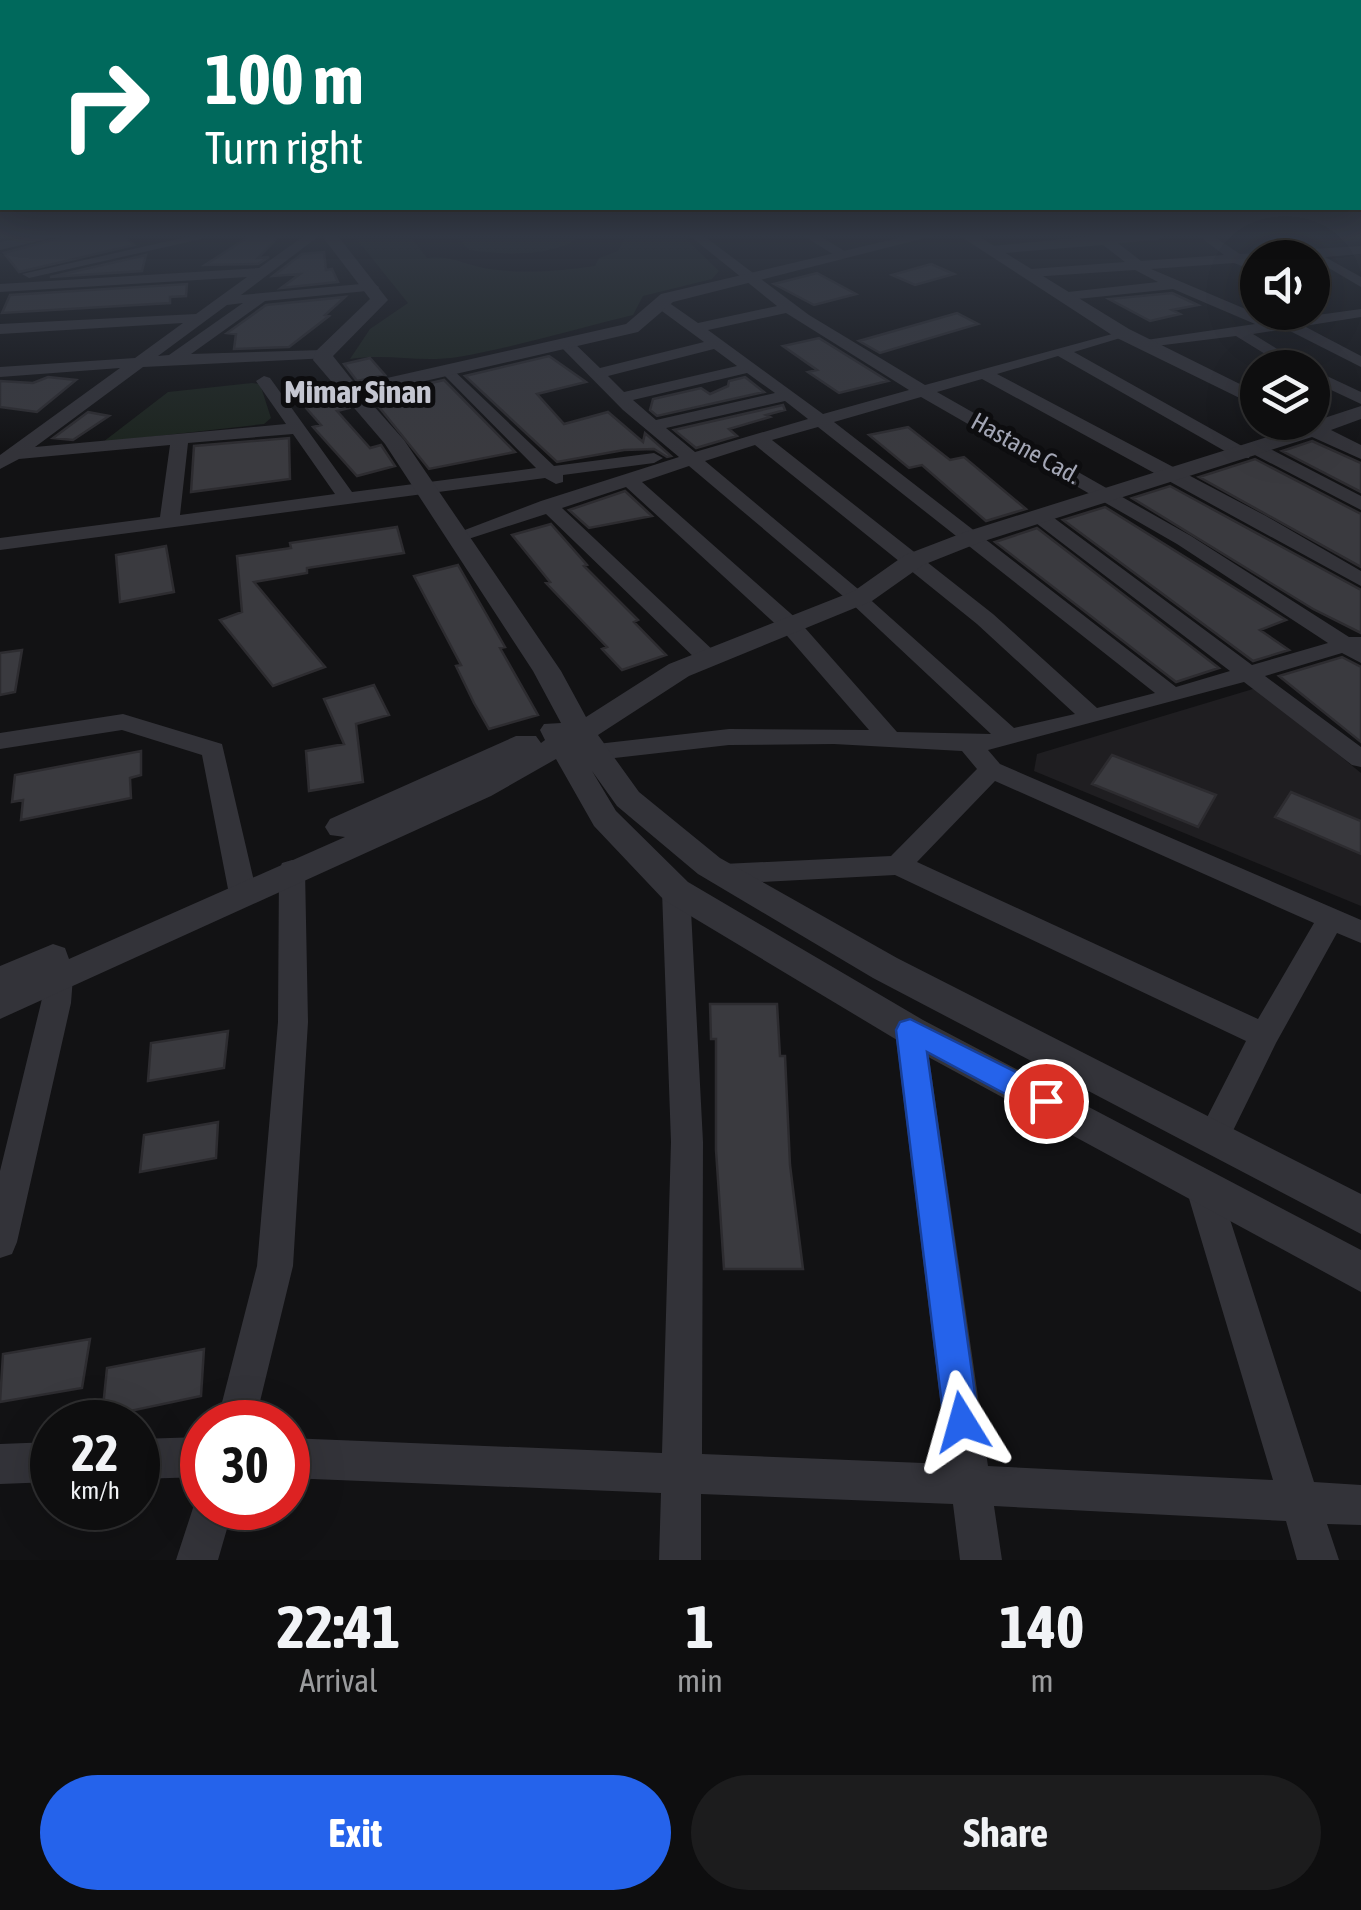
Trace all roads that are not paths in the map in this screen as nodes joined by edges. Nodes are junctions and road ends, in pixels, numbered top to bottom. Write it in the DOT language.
graph roads {
  1 [pos="211,309"];
  2 [pos="246,309"];
  3 [pos="369,309"];
  4 [pos="654,309"];
  5 [pos="668,309"];
  6 [pos="786,309"];
  7 [pos="791,309"];
  8 [pos="1087,309"];
  9 [pos="1353,314"];
  10 [pos="198,318"];
  11 [pos="1361,325"];
  12 [pos="0,329"];
  13 [pos="694,329"];
  14 [pos="1245,330"];
  15 [pos="1291,330"];
  16 [pos="1238,331"];
  17 [pos="1122,333"];
  18 [pos="564,343"];
  19 [pos="716,344"];
  20 [pos="1146,344"];
  21 [pos="1270,350"];
  22 [pos="1062,352"];
  23 [pos="322,354"];
  24 [pos="172,359"];
  25 [pos="138,362"];
  26 [pos="1361,362"];
  27 [pos="749,368"];
  28 [pos="448,370"];
  29 [pos="0,372"];
  30 [pos="982,372"];
  31 [pos="596,374"];
  32 [pos="264,381"];
  33 [pos="1330,383"];
  34 [pos="922,390"];
  35 [pos="351,392"];
  36 [pos="1240,392"];
  37 [pos="788,396"];
  38 [pos="621,398"];
  39 [pos="1361,399"];
  40 [pos="1361,412"];
  41 [pos="1330,419"];
  42 [pos="818,420"];
  43 [pos="654,426"];
  44 [pos="298,428"];
  45 [pos="1330,437"];
  46 [pos="180,438"];
  47 [pos="758,438"];
  48 [pos="1274,440"];
  49 [pos="1250,451"];
  50 [pos="1361,453"];
  51 [pos="690,456"];
  52 [pos="6,459"];
  53 [pos="549,470"];
  54 [pos="1169,474"];
  55 [pos="628,480"];
  56 [pos="426,486"];
  57 [pos="1110,495"];
  58 [pos="572,497"];
  59 [pos="347,498"];
  60 [pos="1361,504"];
  61 [pos="548,505"];
  62 [pos="1040,516"];
  63 [pos="169,522"];
  64 [pos="459,536"];
  65 [pos="973,537"];
  66 [pos="0,544"];
  67 [pos="914,560"];
  68 [pos="1361,580"];
  69 [pos="858,598"];
  70 [pos="790,625"];
  71 [pos="1356,647"];
  72 [pos="708,658"];
  73 [pos="1246,672"];
  74 [pos="1172,695"];
  75 [pos="1092,717"];
  76 [pos="574,736"];
  77 [pos="1009,737"];
  78 [pos="890,739"];
  79 [pos="0,741"];
  80 [pos="970,744"];
  81 [pos="1361,759"];
  82 [pos="991,770"];
  83 [pos="898,865"];
  84 [pos="292,870"];
  85 [pos="723,874"];
  86 [pos="241,884"];
  87 [pos="676,891"];
  88 [pos="1332,919"];
  89 [pos="1361,932"];
  90 [pos="58,977"];
  91 [pos="0,981"];
  92 [pos="0,1004"];
  93 [pos="910,1030"];
  94 [pos="1264,1036"];
  95 [pos="1213,1138"];
  96 [pos="1202,1185"];
  97 [pos="1361,1215"];
  98 [pos="0,1242"];
  99 [pos="1361,1272"];
  100 [pos="242,1400"];
  101 [pos="310,1459"];
  102 [pos="30,1463"];
  103 [pos="0,1464"];
  104 [pos="682,1472"];
  105 [pos="970,1484"];
  106 [pos="1300,1503"];
  107 [pos="1361,1505"];
  108 [pos="206,1530"];
  109 [pos="197,1560"];
  110 [pos="680,1560"];
  111 [pos="981,1560"];
  112 [pos="1318,1560"];
  1 -- 10 [label="street"];
  2 -- 24 [label="street"];
  3 -- 23 [label="street"];
  4 -- 18 [label="street"];
  5 -- 13 [label="street"];
  6 -- 13 [label="street"];
  7 -- 34 [label="street, Hastane Cad."];
  8 -- 17 [label="street"];
  9 -- 11 [label="street"];
  10 -- 12 [label="street"];
  10 -- 25 [label="street"];
  13 -- 19 [label="street"];
  14 -- 16 [label="street"];
  15 -- 26 [label="street"];
  16 -- 20 [label="street"];
  16 -- 21 [label="street"];
  17 -- 20 [label="street"];
  17 -- 22 [label="street"];
  18 -- 28 [label="street"];
  18 -- 31 [label="street"];
  19 -- 27 [label="street"];
  19 -- 31 [label="street"];
  20 -- 36 [label="street"];
  22 -- 30 [label="street"];
  22 -- 49 [label="street"];
  23 -- 24 [label="street"];
  23 -- 35 [label="street"];
  24 -- 25 [label="street"];
  25 -- 29 [label="street"];
  25 -- 52 [label="street"];
  27 -- 37 [label="street"];
  27 -- 38 [label="street"];
  28 -- 35 [label="street"];
  28 -- 53 [label="street"];
  30 -- 34 [label="street"];
  30 -- 54 [label="street"];
  31 -- 38 [label="street"];
  32 -- 44 [label="street"];
  33 -- 39 [label="street"];
  34 -- 42 [label="street"];
  34 -- 57 [label="street, Hastane Cad."];
  35 -- 56 [label="street"];
  37 -- 42 [label="street"];
  37 -- 43 [label="street"];
  38 -- 43 [label="street"];
  40 -- 41 [label="street"];
  42 -- 47 [label="street"];
  42 -- 65 [label="street"];
  43 -- 51 [label="street"];
  44 -- 46 [label="street"];
  44 -- 59 [label="street"];
  45 -- 50 [label="street"];
  46 -- 52 [label="street"];
  46 -- 63 [label="street"];
  47 -- 51 [label="street"];
  47 -- 67 [label="street"];
  48 -- 49 [label="street"];
  49 -- 54 [label="street"];
  49 -- 60 [label="street"];
  51 -- 53 [label="street"];
  51 -- 55 [label="street"];
  51 -- 69 [label="street"];
  53 -- 56 [label="street"];
  53 -- 58 [label="street"];
  54 -- 57 [label="street"];
  54 -- 68 [label="street"];
  55 -- 58 [label="street"];
  55 -- 70 [label="street"];
  56 -- 59 [label="street"];
  56 -- 64 [label="street"];
  57 -- 62 [label="street"];
  57 -- 71 [label="street, Hastane Cad."];
  58 -- 61 [label="street"];
  59 -- 63 [label="street"];
  61 -- 64 [label="street"];
  61 -- 72 [label="street"];
  62 -- 65 [label="street"];
  62 -- 73 [label="street"];
  63 -- 66 [label="street"];
  64 -- 76 [label="street"];
  65 -- 67 [label="street"];
  65 -- 74 [label="street"];
  67 -- 69 [label="street"];
  67 -- 75 [label="street"];
  69 -- 70 [label="street"];
  69 -- 77 [label="street"];
  70 -- 72 [label="street"];
  70 -- 78 [label="street"];
  71 -- 73 [label="street"];
  72 -- 76 [label="street"];
  73 -- 74 [label="street"];
  73 -- 81 [label="street"];
  74 -- 75 [label="street"];
  75 -- 77 [label="street"];
  76 -- 78 [label="street"];
  76 -- 84 [label="street"];
  76 -- 85 [label="street"];
  76 -- 86 [label="street"];
  76 -- 87 [label="street"];
  77 -- 80 [label="street"];
  78 -- 80 [label="street"];
  79 -- 86 [label="street"];
  80 -- 82 [label="street"];
  82 -- 83 [label="street"];
  82 -- 88 [label="street"];
  83 -- 85 [label="street"];
  83 -- 94 [label="street"];
  84 -- 86 [label="street"];
  84 -- 100 [label="street"];
  85 -- 95 [label="street"];
  86 -- 90 [label="street"];
  86 -- 91 [label="street"];
  87 -- 93 [label="street"];
  87 -- 104 [label="street"];
  88 -- 89 [label="street"];
  88 -- 94 [label="street"];
  90 -- 92 [label="street"];
  90 -- 98 [label="street"];
  93 -- 96 [label="street"];
  93 -- 105 [label="street"];
  94 -- 95 [label="street"];
  95 -- 97 [label="street"];
  96 -- 99 [label="street"];
  96 -- 106 [label="street"];
  101 -- 104 [label="street"];
  102 -- 103 [label="street"];
  104 -- 105 [label="street"];
  104 -- 110 [label="street"];
  105 -- 106 [label="street"];
  105 -- 111 [label="street"];
  106 -- 107 [label="street"];
  106 -- 112 [label="street"];
  108 -- 109 [label="street"];
}
